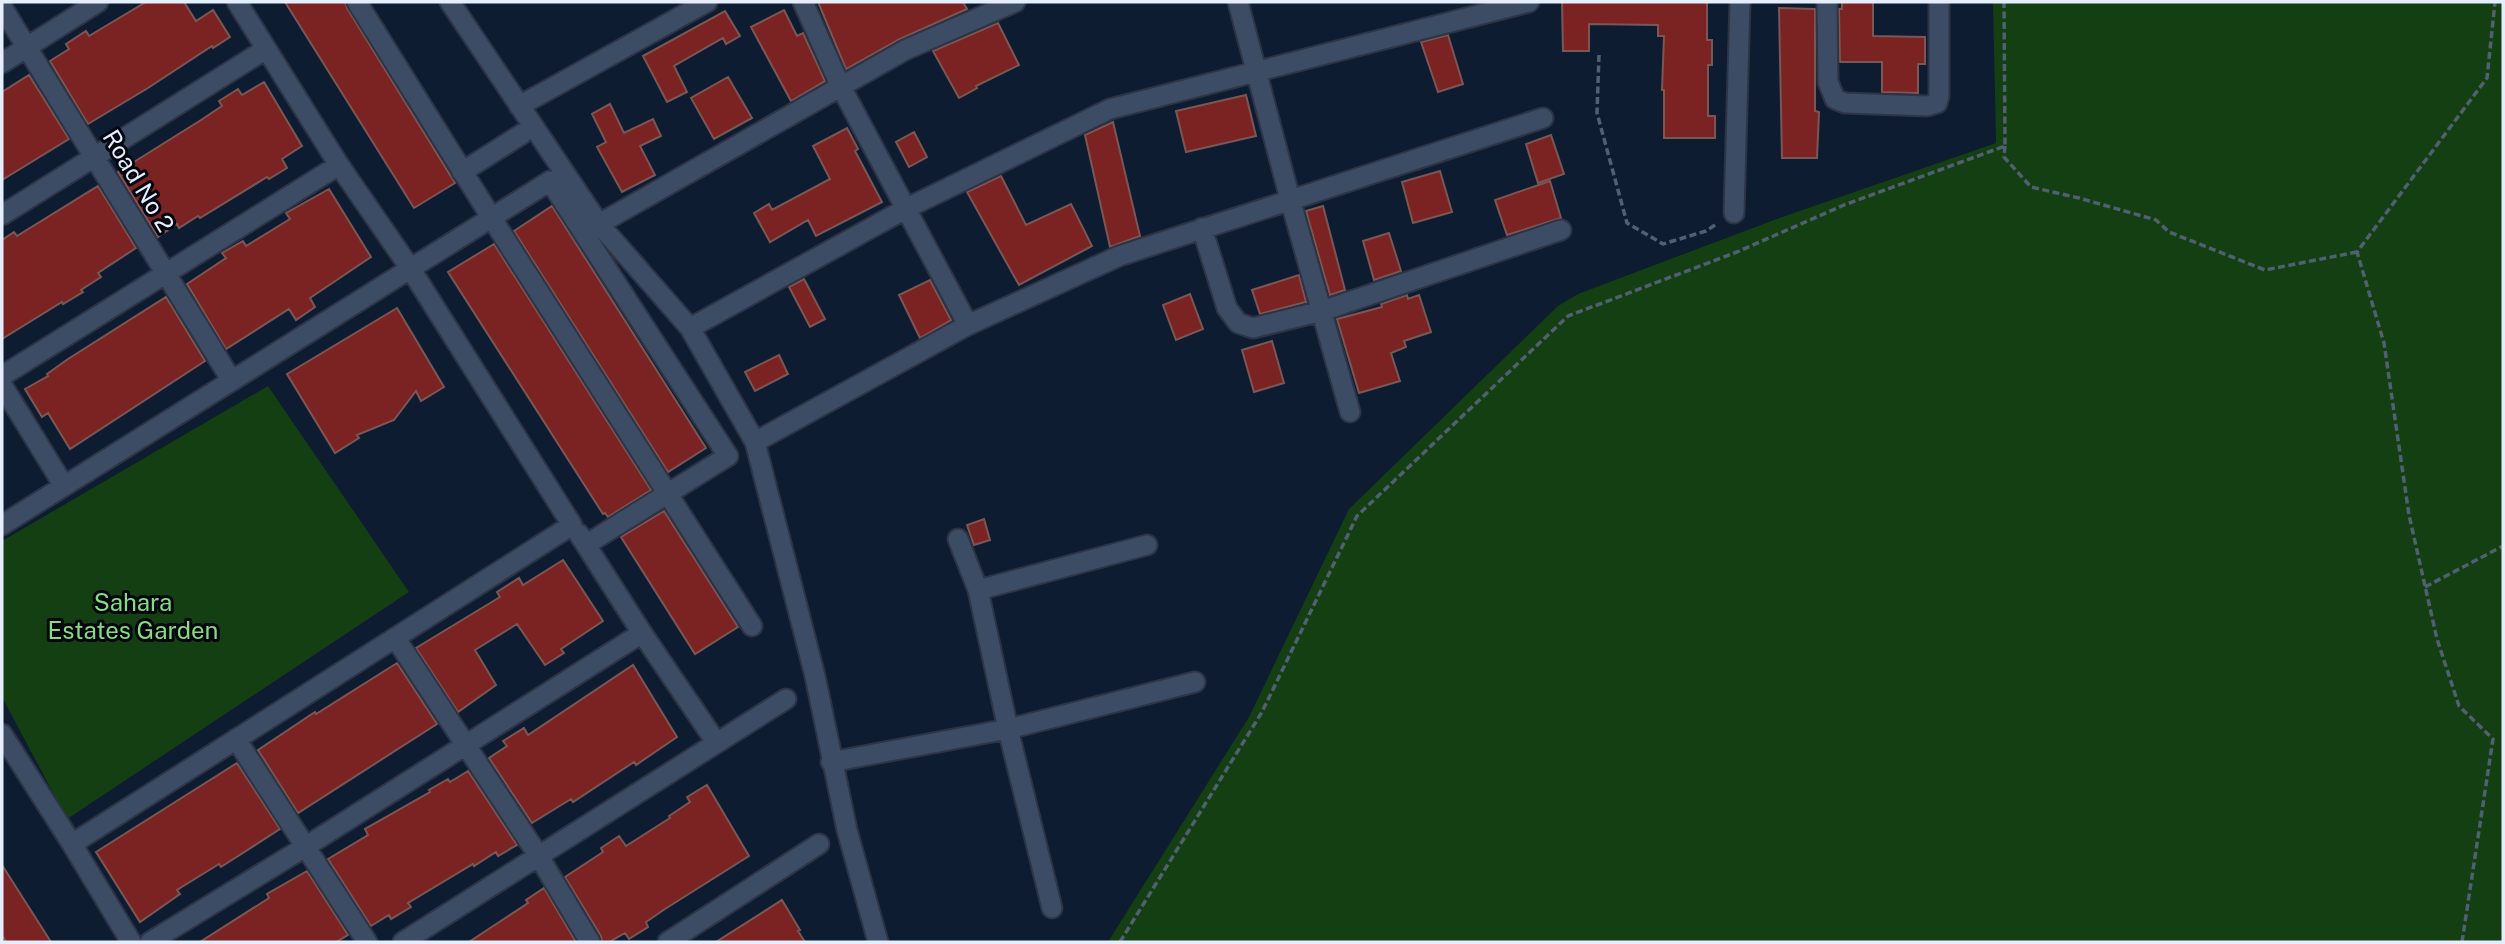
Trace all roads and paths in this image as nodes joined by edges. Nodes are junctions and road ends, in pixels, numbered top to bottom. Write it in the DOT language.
graph roads {
  1 [pos="98,2"];
  2 [pos="237,2"];
  3 [pos="357,2"];
  4 [pos="450,2"];
  5 [pos="707,2"];
  6 [pos="803,2"];
  7 [pos="1015,2"];
  8 [pos="1238,2"];
  9 [pos="1529,2"];
  10 [pos="1740,2"];
  11 [pos="1827,2"];
  12 [pos="1939,2"];
  13 [pos="2004,2"];
  14 [pos="2495,2"];
  15 [pos="2,7"];
  16 [pos="26,47"];
  17 [pos="266,49"];
  18 [pos="1599,55"];
  19 [pos="2,63"];
  20 [pos="1257,72"];
  21 [pos="840,85"];
  22 [pos="519,106"];
  23 [pos="1543,118"];
  24 [pos="522,134"];
  25 [pos="2005,146"];
  26 [pos="94,157"];
  27 [pos="339,164"];
  28 [pos="462,172"];
  29 [pos="1290,199"];
  30 [pos="907,208"];
  31 [pos="1734,213"];
  32 [pos="2,215"];
  33 [pos="491,217"];
  34 [pos="599,224"];
  35 [pos="1202,228"];
  36 [pos="1561,230"];
  37 [pos="2357,253"];
  38 [pos="410,268"];
  39 [pos="166,274"];
  40 [pos="1322,311"];
  41 [pos="968,325"];
  42 [pos="690,328"];
  43 [pos="2,376"];
  44 [pos="232,381"];
  45 [pos="2,385"];
  46 [pos="1350,412"];
  47 [pos="755,442"];
  48 [pos="64,486"];
  49 [pos="666,493"];
  50 [pos="572,525"];
  51 [pos="2,526"];
  52 [pos="958,539"];
  53 [pos="587,544"];
  54 [pos="1147,545"];
  55 [pos="2503,546"];
  56 [pos="2426,587"];
  57 [pos="978,590"];
  58 [pos="752,626"];
  59 [pos="642,632"];
  60 [pos="396,639"];
  61 [pos="1195,682"];
  62 [pos="786,699"];
  63 [pos="1008,729"];
  64 [pos="2,734"];
  65 [pos="236,739"];
  66 [pos="716,742"];
  67 [pos="467,744"];
  68 [pos="831,762"];
  69 [pos="72,844"];
  70 [pos="820,844"];
  71 [pos="304,847"];
  72 [pos="538,855"];
  73 [pos="1052,908"];
  74 [pos="131,942"];
  75 [pos="150,942"];
  76 [pos="367,942"];
  77 [pos="403,942"];
  78 [pos="590,942"];
  79 [pos="668,942"];
  80 [pos="878,942"];
  81 [pos="1120,942"];
  82 [pos="2462,942"];
  1 -- 16 [label="street"];
  2 -- 17 [label="street"];
  3 -- 28 [label="street"];
  4 -- 22 [label="street"];
  5 -- 22 [label="street"];
  6 -- 21 [label="street"];
  7 -- 21 [label="street"];
  8 -- 20 [label="street"];
  9 -- 20 [label="street"];
  10 -- 31 [label="street"];
  11 -- 12 [label="street"];
  13 -- 25 [label="path"];
  14 -- 37 [label="path"];
  15 -- 16 [label="street, Road No 2"];
  16 -- 19 [label="street"];
  16 -- 26 [label="street, Road No 2"];
  17 -- 26 [label="street"];
  17 -- 27 [label="street"];
  18 -- 31 [label="path"];
  20 -- 29 [label="street"];
  20 -- 30 [label="street"];
  21 -- 30 [label="street"];
  21 -- 34 [label="street"];
  22 -- 34 [label="street"];
  23 -- 29 [label="street"];
  24 -- 28 [label="street"];
  25 -- 37 [label="path"];
  25 -- 81 [label="path"];
  26 -- 32 [label="street"];
  26 -- 39 [label="street, Road No 2"];
  27 -- 38 [label="street"];
  27 -- 39 [label="street"];
  28 -- 33 [label="street"];
  29 -- 35 [label="street"];
  29 -- 40 [label="street"];
  30 -- 41 [label="street"];
  30 -- 42 [label="street"];
  33 -- 38 [label="street"];
  33 -- 49 [label="street"];
  33 -- 49 [label="street"];
  34 -- 42 [label="street"];
  35 -- 40 [label="street"];
  35 -- 41 [label="street"];
  36 -- 40 [label="street"];
  37 -- 56 [label="path"];
  38 -- 44 [label="street"];
  38 -- 50 [label="street"];
  39 -- 43 [label="street"];
  39 -- 44 [label="street, Road No 2"];
  40 -- 46 [label="street"];
  41 -- 47 [label="street"];
  42 -- 47 [label="street"];
  44 -- 48 [label="street"];
  45 -- 48 [label="street"];
  47 -- 68 [label="street"];
  48 -- 51 [label="street"];
  49 -- 53 [label="street"];
  49 -- 58 [label="street"];
  50 -- 53 [label="street"];
  50 -- 60 [label="street"];
  52 -- 57 [label="street"];
  53 -- 59 [label="street"];
  54 -- 57 [label="street"];
  55 -- 56 [label="path"];
  56 -- 82 [label="path"];
  57 -- 63 [label="street"];
  59 -- 66 [label="street"];
  59 -- 67 [label="street"];
  60 -- 65 [label="street"];
  60 -- 67 [label="street"];
  61 -- 63 [label="street"];
  62 -- 66 [label="street"];
  63 -- 68 [label="street"];
  63 -- 73 [label="street"];
  64 -- 69 [label="street"];
  65 -- 69 [label="street"];
  65 -- 71 [label="street"];
  66 -- 72 [label="street"];
  67 -- 71 [label="street"];
  67 -- 72 [label="street"];
  68 -- 80 [label="street"];
  69 -- 74 [label="street"];
  70 -- 79 [label="street"];
  71 -- 75 [label="street"];
  71 -- 76 [label="street"];
  72 -- 77 [label="street"];
  72 -- 78 [label="street"];
}
